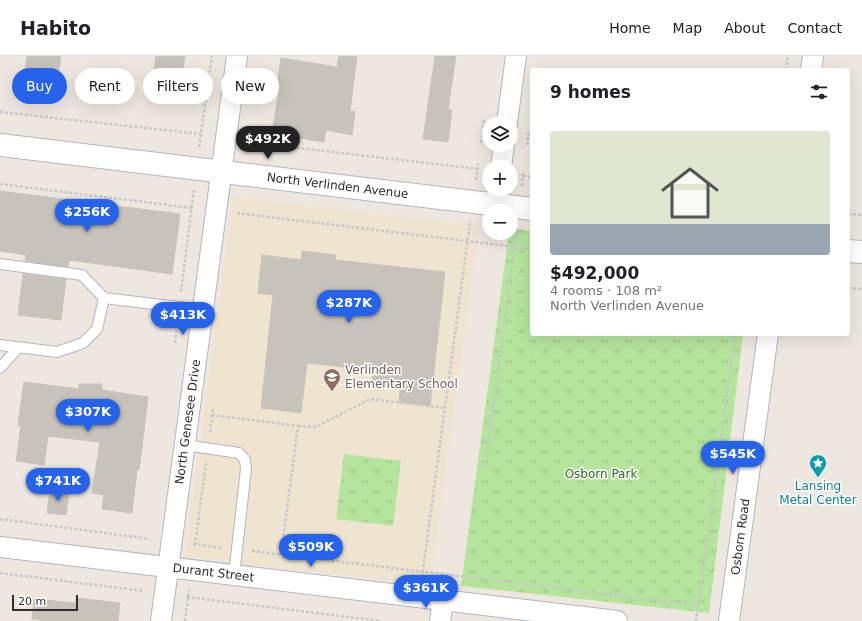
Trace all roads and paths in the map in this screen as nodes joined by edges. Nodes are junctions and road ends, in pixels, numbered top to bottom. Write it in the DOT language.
graph roads {
  1 [pos="236,56"];
  2 [pos="516,56"];
  3 [pos="788,56"];
  4 [pos="813,56"];
  5 [pos="786,68"];
  6 [pos="811,68"];
  7 [pos="508,116"];
  8 [pos="529,125"];
  9 [pos="482,138"];
  10 [pos="0,145"];
  11 [pos="481,146"];
  12 [pos="526,147"];
  13 [pos="479,161"];
  14 [pos="523,169"];
  15 [pos="221,171"];
  16 [pos="0,184"];
  17 [pos="497,196"];
  18 [pos="473,202"];
  19 [pos="526,208"];
  20 [pos="216,210"];
  21 [pos="850,214"];
  22 [pos="862,215"];
  23 [pos="468,241"];
  24 [pos="514,247"];
  25 [pos="530,249"];
  26 [pos="850,251"];
  27 [pos="862,252"];
  28 [pos="0,264"];
  29 [pos="850,288"];
  30 [pos="862,289"];
  31 [pos="104,298"];
  32 [pos="203,310"];
  33 [pos="735,336"];
  34 [pos="768,336"];
  35 [pos="0,345"];
  36 [pos="18,348"];
  37 [pos="0,368"];
  38 [pos="445,408"];
  39 [pos="212,415"];
  40 [pos="298,426"];
  41 [pos="185,445"];
  42 [pos="485,467"];
  43 [pos="0,519"];
  44 [pos="172,542"];
  45 [pos="0,547"];
  46 [pos="237,549"];
  47 [pos="281,555"];
  48 [pos="168,568"];
  49 [pos="423,571"];
  50 [pos="0,573"];
  51 [pos="234,575"];
  52 [pos="165,594"];
  53 [pos="420,598"];
  54 [pos="443,601"];
  55 [pos="699,605"];
  56 [pos="161,621"];
  57 [pos="381,621"];
  58 [pos="440,621"];
  59 [pos="617,621"];
  60 [pos="696,621"];
  61 [pos="729,621"];
  1 -- 15 [label="street, North Genesee Drive"];
  2 -- 7 [label="street"];
  3 -- 5 [label="path"];
  4 -- 6 [label="street"];
  8 -- 12 [label="path"];
  9 -- 11 [label="path"];
  10 -- 15 [label="street, North Verlinden Avenue"];
  13 -- 18 [label="path"];
  14 -- 19 [label="path"];
  15 -- 18 [label="street, North Verlinden Avenue"];
  15 -- 20 [label="street, North Genesee Drive"];
  16 -- 20 [label="path"];
  17 -- 18 [label="street, North Verlinden Avenue"];
  17 -- 19 [label="street, North Verlinden Avenue"];
  18 -- 23 [label="path"];
  19 -- 24 [label="path"];
  20 -- 23 [label="path"];
  20 -- 32 [label="street, North Genesee Drive"];
  21 -- 22 [label="path"];
  23 -- 24 [label="path"];
  23 -- 38 [label="path"];
  24 -- 25 [label="path"];
  24 -- 42 [label="path"];
  26 -- 27 [label="street"];
  28 -- 31 [label="lane"];
  29 -- 30 [label="path"];
  31 -- 32 [label="lane"];
  31 -- 36 [label="lane"];
  32 -- 41 [label="street, North Genesee Drive"];
  33 -- 55 [label="path"];
  34 -- 61 [label="street, Osborn Road"];
  35 -- 36 [label="lane"];
  36 -- 37 [label="lane"];
  38 -- 40 [label="path"];
  38 -- 49 [label="path"];
  39 -- 40 [label="path"];
  40 -- 47 [label="path"];
  41 -- 44 [label="street, North Genesee Drive"];
  41 -- 46 [label="lane"];
  43 -- 44 [label="path"];
  44 -- 46 [label="path"];
  44 -- 48 [label="street, North Genesee Drive"];
  45 -- 48 [label="street, Durant Street"];
  46 -- 47 [label="path"];
  46 -- 51 [label="lane"];
  47 -- 49 [label="path"];
  48 -- 51 [label="street, Durant Street"];
  48 -- 52 [label="street, North Genesee Drive"];
  49 -- 53 [label="path"];
  49 -- 55 [label="path"];
  50 -- 52 [label="path"];
  51 -- 53 [label="street, Durant Street"];
  52 -- 56 [label="street, North Genesee Drive"];
  52 -- 57 [label="path"];
  53 -- 54 [label="street, Durant Street"];
  54 -- 58 [label="street"];
  54 -- 59 [label="street, Durant Street"];
  55 -- 60 [label="path"];
}
